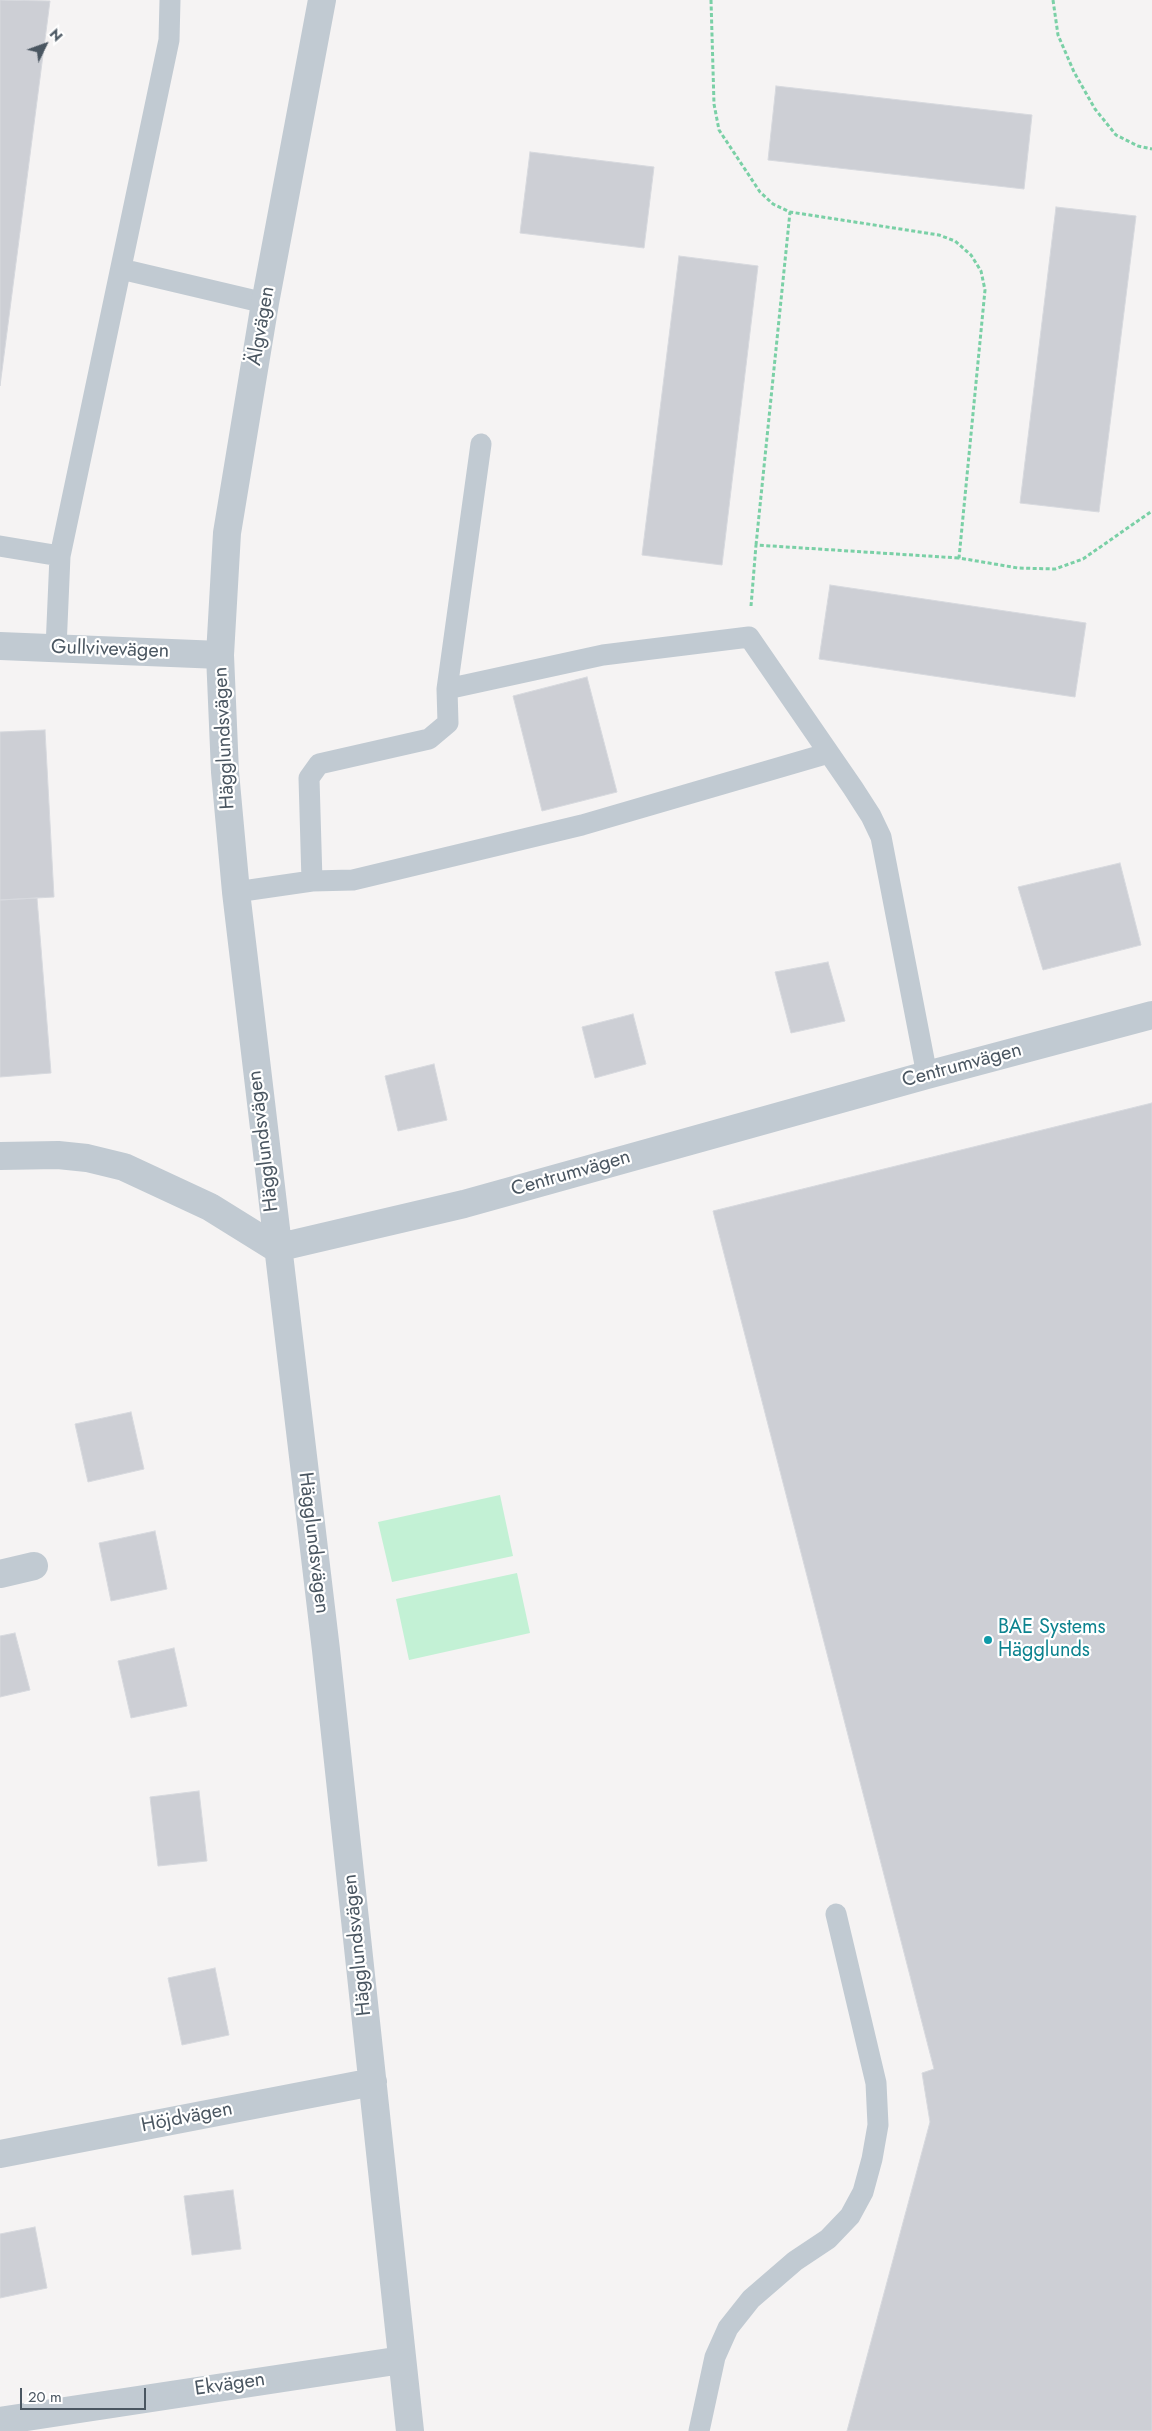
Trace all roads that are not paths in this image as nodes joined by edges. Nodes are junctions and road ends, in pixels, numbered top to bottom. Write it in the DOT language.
graph roads {
  1 [pos="170,0"];
  2 [pos="322,0"];
  3 [pos="121,268"];
  4 [pos="265,303"];
  5 [pos="481,444"];
  6 [pos="0,546"];
  7 [pos="60,556"];
  8 [pos="0,646"];
  9 [pos="56,648"];
  10 [pos="220,655"];
  11 [pos="447,689"];
  12 [pos="828,753"];
  13 [pos="312,881"];
  14 [pos="236,892"];
  15 [pos="1152,1015"];
  16 [pos="927,1075"];
  17 [pos="0,1156"];
  18 [pos="276,1248"];
  19 [pos="34,1566"];
  20 [pos="0,1574"];
  21 [pos="836,1914"];
  22 [pos="373,2082"];
  23 [pos="0,2154"];
  24 [pos="402,2360"];
  25 [pos="0,2421"];
  26 [pos="58,2421"];
  27 [pos="410,2431"];
  28 [pos="699,2431"];
  1 -- 3 [label="lane"];
  2 -- 4 [label="street, Älgvägen"];
  3 -- 4 [label="lane"];
  3 -- 7 [label="lane"];
  4 -- 10 [label="street, Älgvägen"];
  5 -- 11 [label="lane"];
  6 -- 7 [label="lane"];
  7 -- 9 [label="lane"];
  8 -- 9 [label="street, Gullvivevägen"];
  9 -- 10 [label="street, Gullvivevägen"];
  10 -- 14 [label="street, Hägglundsvägen"];
  11 -- 12 [label="lane"];
  11 -- 13 [label="lane"];
  12 -- 13 [label="lane"];
  12 -- 16 [label="lane"];
  13 -- 14 [label="lane"];
  14 -- 18 [label="street, Hägglundsvägen"];
  15 -- 16 [label="street, Centrumvägen"];
  16 -- 18 [label="street, Centrumvägen"];
  17 -- 18 [label="street"];
  18 -- 22 [label="street, Hägglundsvägen"];
  19 -- 20 [label="street"];
  21 -- 28 [label="lane"];
  22 -- 23 [label="street, Höjdvägen"];
  22 -- 24 [label="street, Hägglundsvägen"];
  24 -- 26 [label="street, Ekvägen"];
  24 -- 27 [label="street, Hägglundsvägen"];
  25 -- 26 [label="street, Ekvägen"];
}
